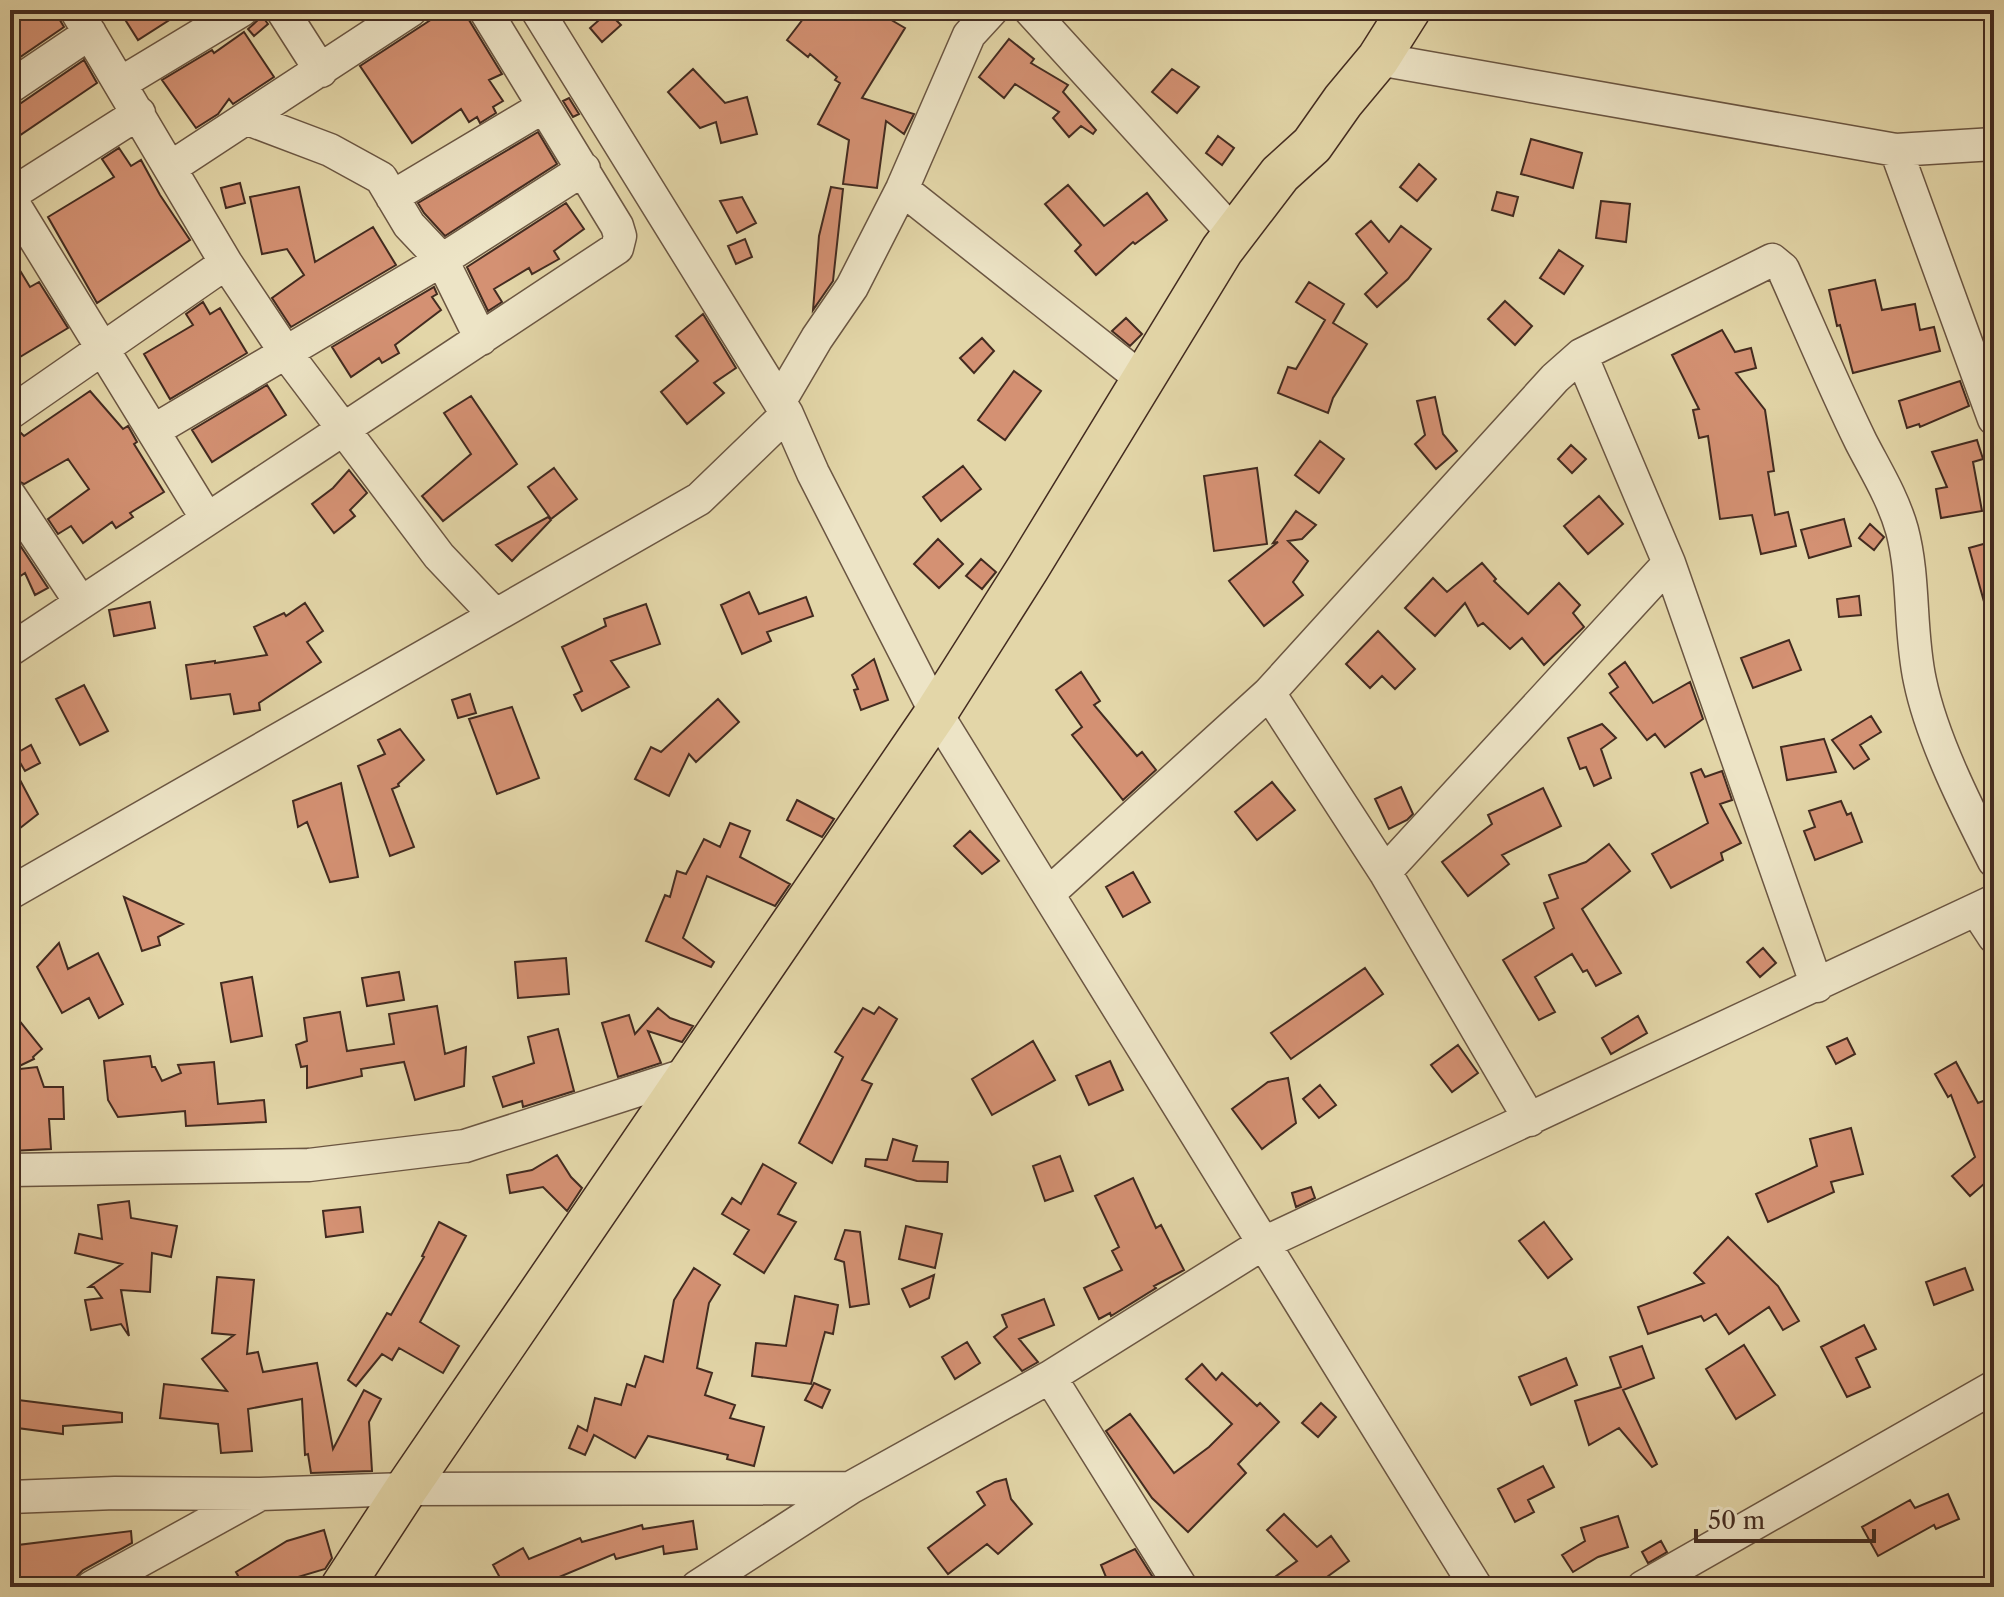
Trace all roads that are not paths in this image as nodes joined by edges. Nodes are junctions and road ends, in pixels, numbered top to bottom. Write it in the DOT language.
graph roads {
  1 [pos="242,10"];
  2 [pos="282,10"];
  3 [pos="411,10"];
  4 [pos="485,10"];
  5 [pos="537,10"];
  6 [pos="992,10"];
  7 [pos="1030,10"];
  8 [pos="1409,10"];
  9 [pos="83,22"];
  10 [pos="1378,59"];
  11 [pos="321,71"];
  12 [pos="121,83"];
  13 [pos="10,87"];
  14 [pos="543,107"];
  15 [pos="139,113"];
  16 [pos="248,119"];
  17 [pos="1994,144"];
  18 [pos="1896,150"];
  19 [pos="170,168"];
  20 [pos="584,169"];
  21 [pos="902,189"];
  22 [pos="10,196"];
  23 [pos="392,197"];
  24 [pos="1234,234"];
  25 [pos="442,260"];
  26 [pos="226,263"];
  27 [pos="481,339"];
  28 [pos="102,349"];
  29 [pos="286,353"];
  30 [pos="1581,355"];
  31 [pos="1142,379"];
  32 [pos="784,407"];
  33 [pos="10,413"];
  34 [pos="1994,419"];
  35 [pos="342,429"];
  36 [pos="153,431"];
  37 [pos="10,496"];
  38 [pos="207,519"];
  39 [pos="1669,563"];
  40 [pos="81,603"];
  41 [pos="495,615"];
  42 [pos="10,650"];
  43 [pos="1269,693"];
  44 [pos="936,713"];
  45 [pos="1994,861"];
  46 [pos="1385,872"];
  47 [pos="10,893"];
  48 [pos="1048,894"];
  49 [pos="1988,917"];
  50 [pos="1817,986"];
  51 [pos="694,1072"];
  52 [pos="1530,1120"];
  53 [pos="10,1170"];
  54 [pos="1264,1243"];
  55 [pos="1050,1377"];
  56 [pos="1994,1387"];
  57 [pos="850,1488"];
  58 [pos="406,1489"];
  59 [pos="260,1494"];
  60 [pos="10,1497"];
  61 [pos="92,1587"];
  62 [pos="342,1587"];
  63 [pos="697,1587"];
  64 [pos="1181,1587"];
  65 [pos="1476,1587"];
  66 [pos="1643,1587"];
  1 -- 12 [label="street"];
  2 -- 11 [label="street"];
  3 -- 11 [label="street"];
  4 -- 14 [label="street"];
  5 -- 32 [label="street"];
  6 -- 21 [label="street"];
  7 -- 24 [label="street"];
  8 -- 10 [label="main road"];
  9 -- 12 [label="street"];
  9 -- 13 [label="street"];
  10 -- 18 [label="street"];
  10 -- 24 [label="main road"];
  11 -- 16 [label="street"];
  12 -- 15 [label="street"];
  14 -- 20 [label="street"];
  14 -- 23 [label="street"];
  15 -- 19 [label="street"];
  15 -- 22 [label="street"];
  16 -- 19 [label="street"];
  16 -- 23 [label="street"];
  17 -- 18 [label="street"];
  18 -- 34 [label="street"];
  19 -- 26 [label="street"];
  20 -- 25 [label="street"];
  20 -- 27 [label="street"];
  21 -- 31 [label="street"];
  21 -- 32 [label="street"];
  22 -- 28 [label="street"];
  23 -- 25 [label="street"];
  24 -- 31 [label="main road"];
  25 -- 27 [label="street"];
  25 -- 29 [label="street"];
  26 -- 28 [label="street"];
  26 -- 29 [label="street"];
  27 -- 35 [label="street"];
  28 -- 33 [label="street"];
  28 -- 36 [label="street"];
  29 -- 35 [label="street"];
  29 -- 36 [label="street"];
  30 -- 39 [label="street"];
  30 -- 43 [label="street"];
  30 -- 45 [label="street"];
  31 -- 44 [label="main road"];
  32 -- 41 [label="street"];
  32 -- 44 [label="street"];
  35 -- 38 [label="street"];
  35 -- 41 [label="street"];
  36 -- 38 [label="street"];
  37 -- 40 [label="street"];
  38 -- 40 [label="street"];
  39 -- 46 [label="street"];
  39 -- 50 [label="street"];
  40 -- 42 [label="street"];
  41 -- 47 [label="street"];
  43 -- 46 [label="street"];
  43 -- 48 [label="street"];
  44 -- 48 [label="street"];
  44 -- 51 [label="main road"];
  46 -- 52 [label="street"];
  48 -- 54 [label="street"];
  49 -- 50 [label="street"];
  50 -- 52 [label="street"];
  51 -- 53 [label="street"];
  51 -- 58 [label="main road"];
  52 -- 54 [label="street"];
  54 -- 55 [label="street"];
  54 -- 65 [label="street"];
  55 -- 57 [label="street"];
  55 -- 64 [label="street"];
  56 -- 66 [label="street"];
  57 -- 58 [label="street"];
  57 -- 63 [label="street"];
  58 -- 59 [label="street"];
  58 -- 62 [label="main road"];
  59 -- 60 [label="street"];
  59 -- 61 [label="street"];
}
